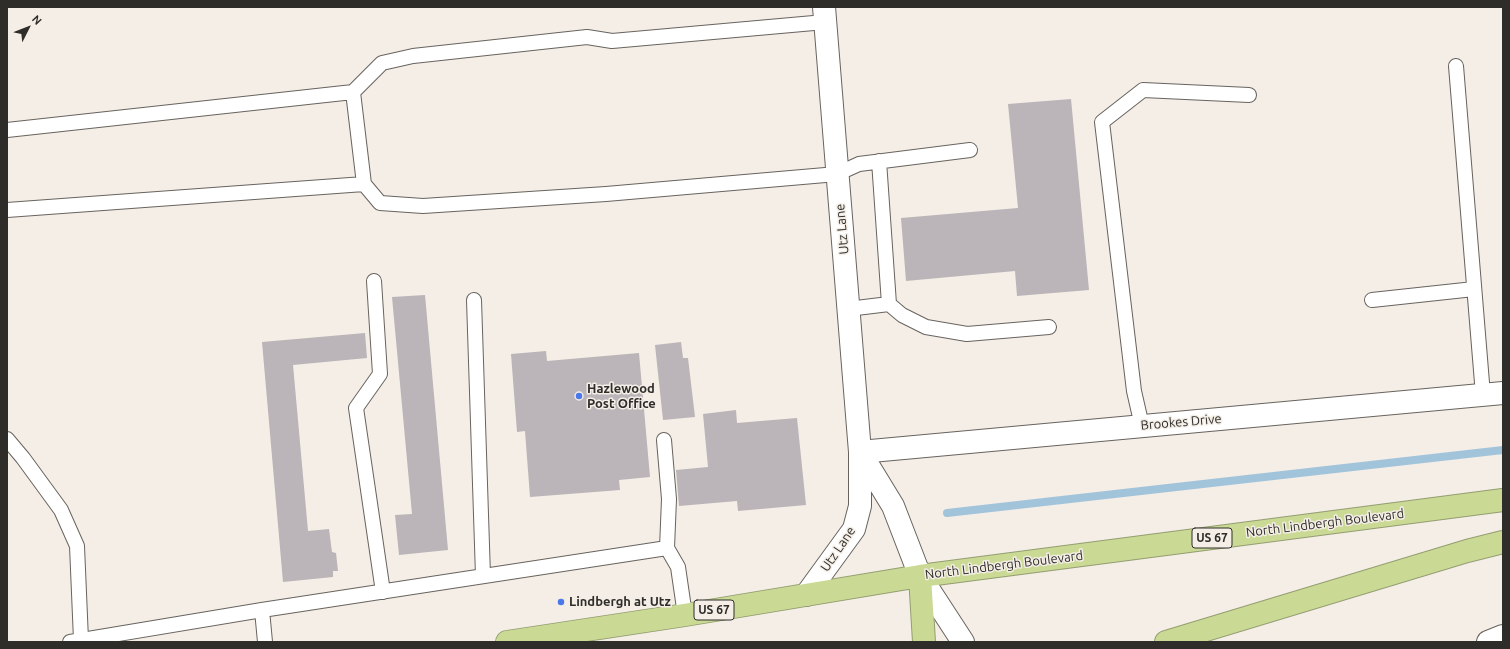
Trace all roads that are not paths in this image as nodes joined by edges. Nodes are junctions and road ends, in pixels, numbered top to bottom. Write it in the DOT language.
graph roads {
  1 [pos="824,14"];
  2 [pos="1456,66"];
  3 [pos="353,92"];
  4 [pos="1249,95"];
  5 [pos="7,130"];
  6 [pos="970,150"];
  7 [pos="879,161"];
  8 [pos="837,174"];
  9 [pos="364,184"];
  10 [pos="7,210"];
  11 [pos="374,281"];
  12 [pos="1474,289"];
  13 [pos="474,300"];
  14 [pos="1372,300"];
  15 [pos="889,304"];
  16 [pos="848,309"];
  17 [pos="1049,328"];
  18 [pos="1493,394"];
  19 [pos="1142,426"];
  20 [pos="7,439"];
  21 [pos="664,440"];
  22 [pos="860,452"];
  23 [pos="1503,500"];
  24 [pos="1503,542"];
  25 [pos="667,548"];
  26 [pos="483,576"];
  27 [pos="920,576"];
  28 [pos="383,592"];
  29 [pos="806,595"];
  30 [pos="262,610"];
  31 [pos="685,615"];
  32 [pos="1503,636"];
  33 [pos="75,641"];
  34 [pos="265,642"];
  35 [pos="507,642"];
  36 [pos="924,642"];
  37 [pos="963,642"];
  38 [pos="1166,642"];
  39 [pos="1488,642"];
  1 -- 3 [label="lane"];
  1 -- 8 [label="street, Utz Lane"];
  2 -- 12 [label="lane"];
  3 -- 5 [label="lane"];
  3 -- 9 [label="lane"];
  4 -- 19 [label="lane"];
  6 -- 7 [label="lane"];
  7 -- 8 [label="lane"];
  7 -- 15 [label="lane"];
  8 -- 9 [label="lane"];
  8 -- 16 [label="street, Utz Lane"];
  9 -- 10 [label="lane"];
  11 -- 28 [label="lane"];
  12 -- 14 [label="lane"];
  12 -- 18 [label="lane"];
  13 -- 26 [label="lane"];
  15 -- 16 [label="lane"];
  15 -- 17 [label="lane"];
  16 -- 22 [label="street, Utz Lane"];
  18 -- 19 [label="street, Brookes Drive"];
  19 -- 22 [label="street, Brookes Drive"];
  20 -- 33 [label="lane"];
  21 -- 25 [label="lane"];
  22 -- 27 [label="street, Utz Lane"];
  22 -- 29 [label="street, Utz Lane"];
  23 -- 27 [label="highway, North Lindbergh Boulevard / US 67"];
  24 -- 38 [label="highway"];
  25 -- 26 [label="lane"];
  25 -- 31 [label="lane"];
  26 -- 28 [label="lane"];
  27 -- 29 [label="highway, North Lindbergh Boulevard / US 67"];
  27 -- 36 [label="highway"];
  27 -- 37 [label="street, Utz Lane"];
  28 -- 30 [label="lane"];
  29 -- 31 [label="highway, North Lindbergh Boulevard / US 67"];
  30 -- 33 [label="lane"];
  30 -- 34 [label="lane"];
  31 -- 35 [label="highway, North Lindbergh Boulevard / US 67"];
  32 -- 39 [label="street"];
}
